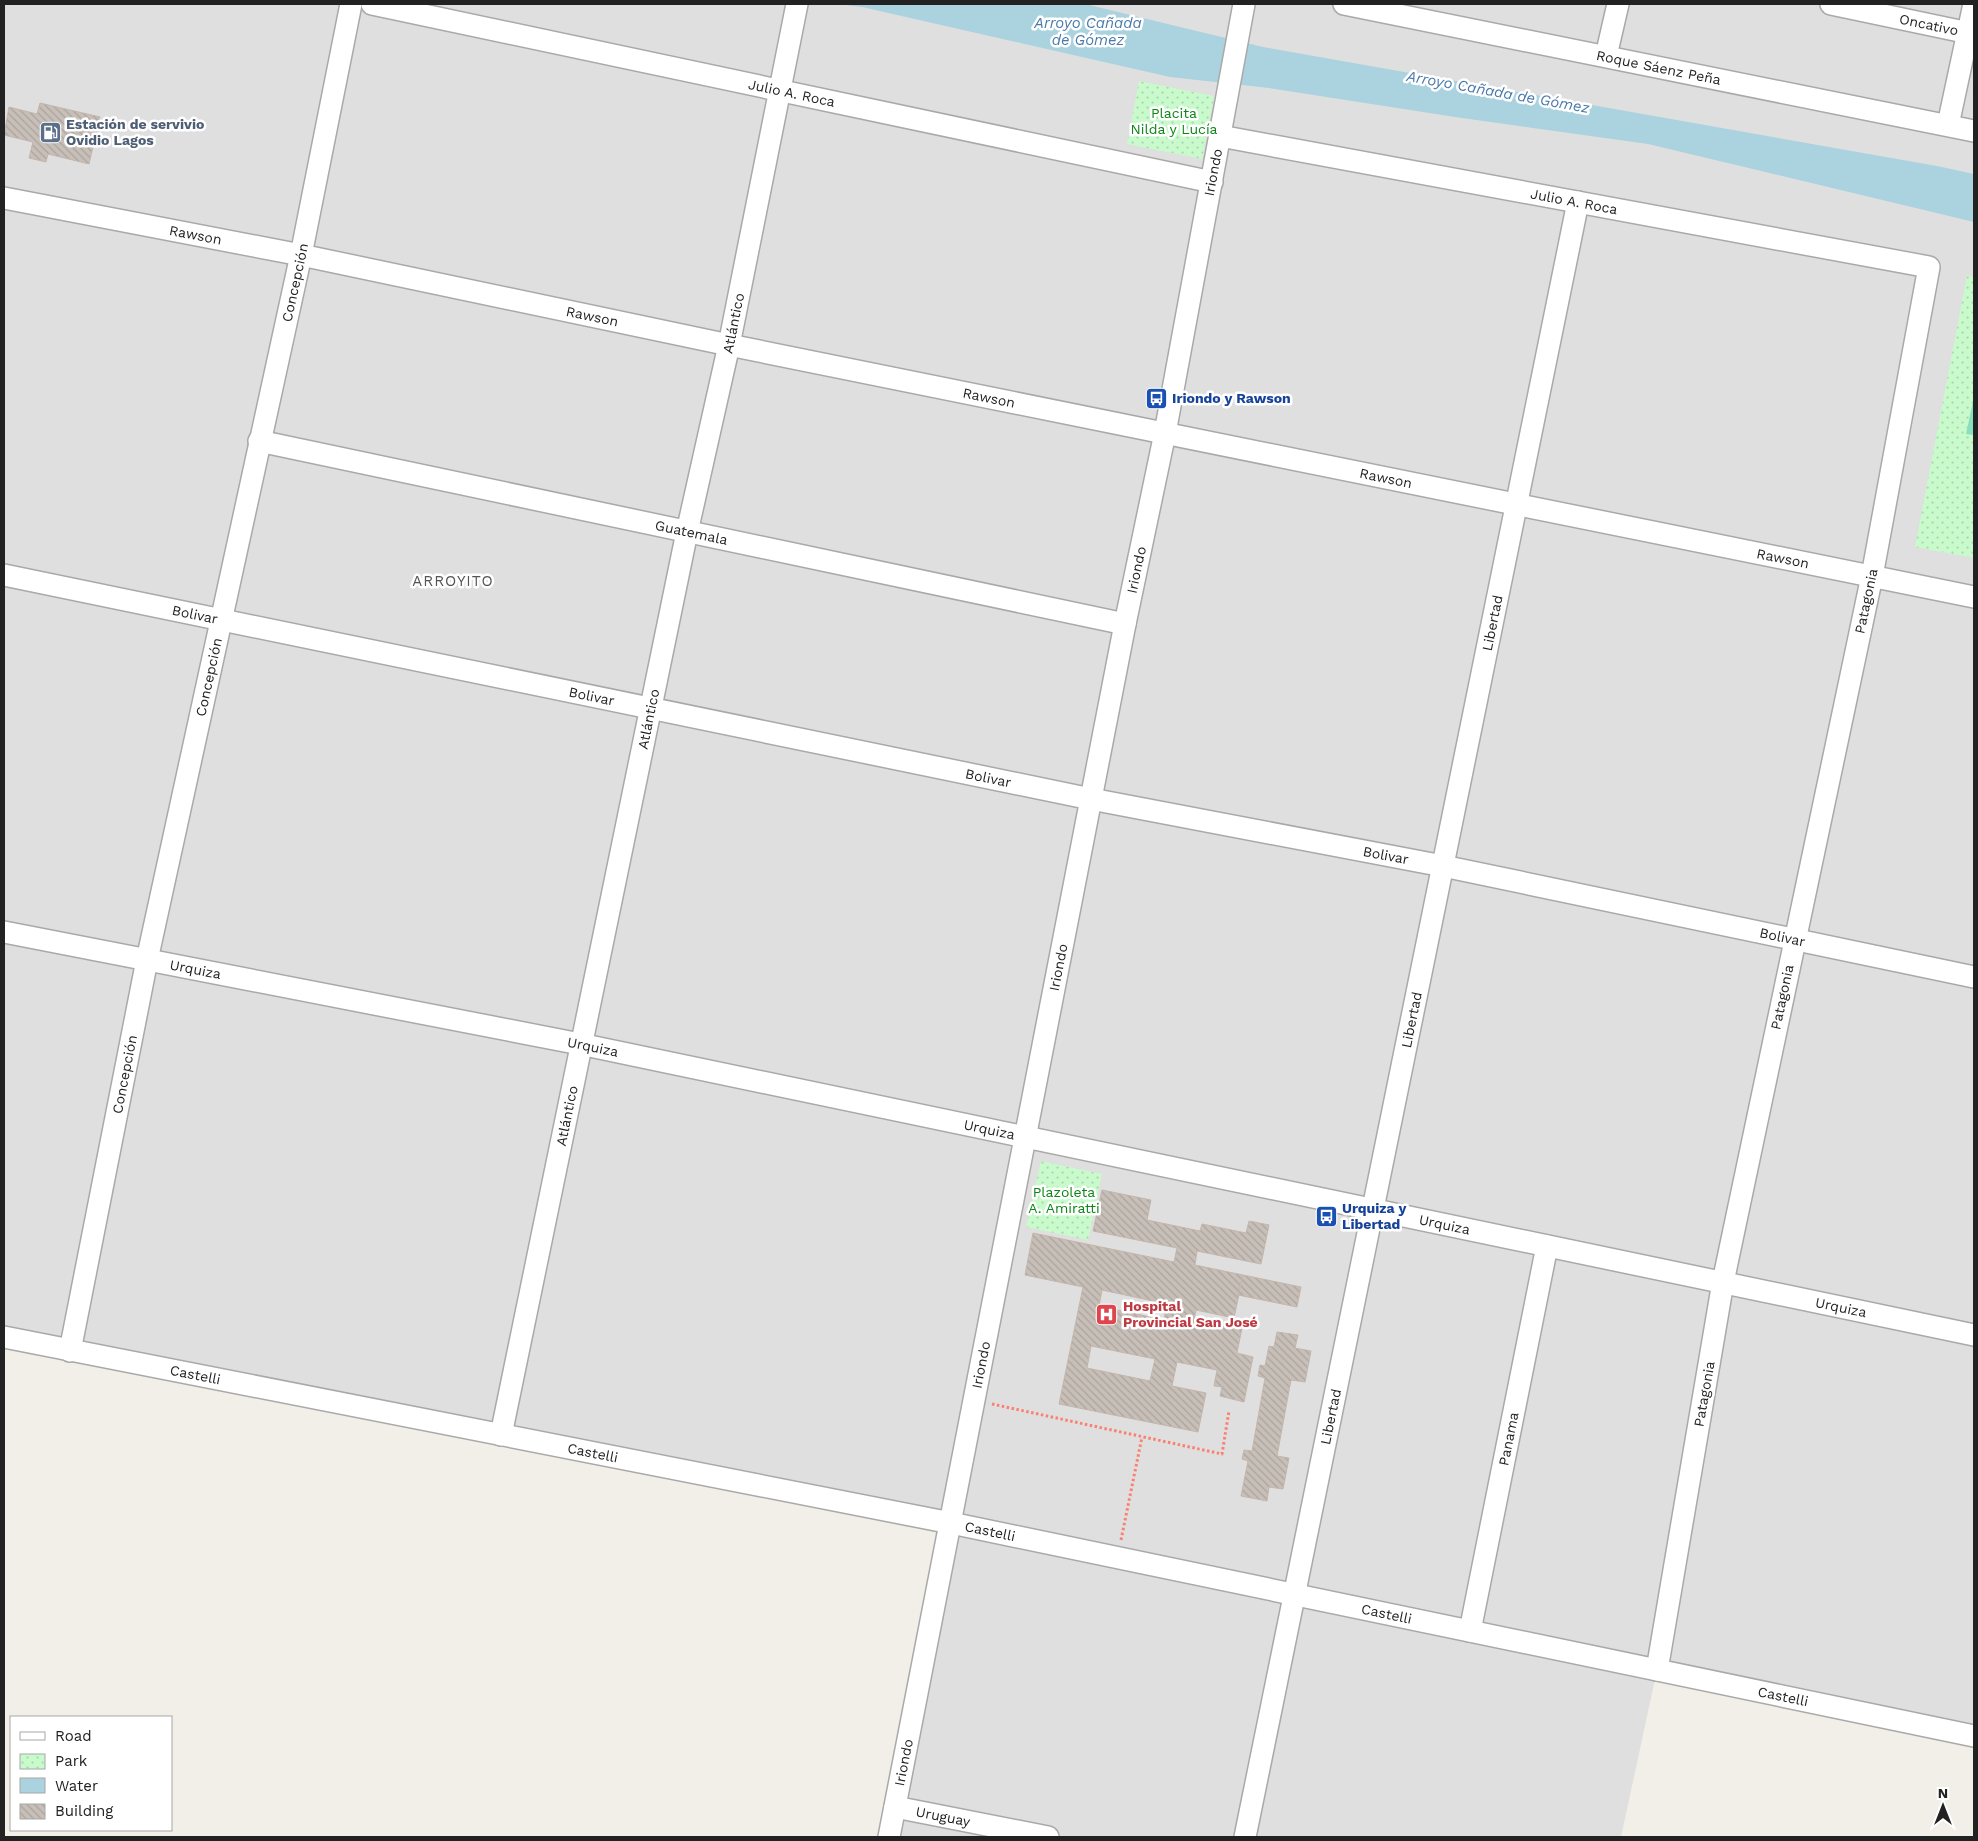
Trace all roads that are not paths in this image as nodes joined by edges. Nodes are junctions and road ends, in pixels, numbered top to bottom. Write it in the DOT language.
graph roads {
  1 [pos="351,4"];
  2 [pos="372,4"];
  3 [pos="797,4"];
  4 [pos="1244,4"];
  5 [pos="1344,4"];
  6 [pos="1618,4"];
  7 [pos="1831,4"];
  8 [pos="1974,4"];
  9 [pos="1969,32"];
  10 [pos="1606,56"];
  11 [pos="781,91"];
  12 [pos="1948,126"];
  13 [pos="1974,131"];
  14 [pos="1220,136"];
  15 [pos="1212,182"];
  16 [pos="4,198"];
  17 [pos="1578,202"];
  18 [pos="301,254"];
  19 [pos="1929,267"];
  20 [pos="728,345"];
  21 [pos="1165,433"];
  22 [pos="259,441"];
  23 [pos="1518,505"];
  24 [pos="687,532"];
  25 [pos="4,575"];
  26 [pos="1872,576"];
  27 [pos="1974,597"];
  28 [pos="220,618"];
  29 [pos="1125,624"];
  30 [pos="650,708"];
  31 [pos="1091,799"];
  32 [pos="1443,866"];
  33 [pos="4,932"];
  34 [pos="1794,939"];
  35 [pos="147,960"];
  36 [pos="1974,977"];
  37 [pos="580,1044"];
  38 [pos="1026,1136"];
  39 [pos="1371,1209"];
  40 [pos="1547,1246"];
  41 [pos="1723,1282"];
  42 [pos="1974,1335"];
  43 [pos="4,1337"];
  44 [pos="70,1351"];
  45 [pos="501,1435"];
  46 [pos="951,1523"];
  47 [pos="1295,1595"];
  48 [pos="1470,1631"];
  49 [pos="1657,1670"];
  50 [pos="1974,1736"];
  51 [pos="895,1807"];
  52 [pos="889,1837"];
  53 [pos="1048,1837"];
  54 [pos="1245,1837"];
  1 -- 18 [label="street, Concepción"];
  2 -- 11 [label="street, Julio A. Roca"];
  3 -- 11 [label="street, Atlántico"];
  4 -- 14 [label="street, Iriondo"];
  5 -- 10 [label="street, Roque Sáenz Peña"];
  6 -- 10 [label="street"];
  7 -- 9 [label="street, Oncativo"];
  8 -- 9 [label="street"];
  9 -- 12 [label="street"];
  10 -- 12 [label="street, Roque Sáenz Peña"];
  11 -- 15 [label="street, Julio A. Roca"];
  11 -- 20 [label="street, Atlántico"];
  12 -- 13 [label="street, Roque Sáenz Peña"];
  14 -- 15 [label="street, Iriondo"];
  14 -- 17 [label="street, Julio A. Roca"];
  15 -- 21 [label="street, Iriondo"];
  16 -- 18 [label="street, Rawson"];
  17 -- 19 [label="street, Julio A. Roca"];
  17 -- 23 [label="street, Libertad"];
  18 -- 20 [label="street, Rawson"];
  18 -- 22 [label="street, Concepción"];
  19 -- 26 [label="street, Patagonia"];
  20 -- 21 [label="street, Rawson"];
  20 -- 24 [label="street, Atlántico"];
  21 -- 23 [label="street, Rawson"];
  21 -- 29 [label="street, Iriondo"];
  22 -- 24 [label="street, Guatemala"];
  22 -- 28 [label="street, Concepción"];
  23 -- 26 [label="street, Rawson"];
  23 -- 32 [label="street, Libertad"];
  24 -- 29 [label="street, Guatemala"];
  24 -- 30 [label="street, Atlántico"];
  25 -- 28 [label="street, Bolivar"];
  26 -- 27 [label="street, Rawson"];
  26 -- 34 [label="street, Patagonia"];
  28 -- 30 [label="street, Bolivar"];
  28 -- 35 [label="street, Concepción"];
  29 -- 31 [label="street, Iriondo"];
  30 -- 31 [label="street, Bolivar"];
  30 -- 37 [label="street, Atlántico"];
  31 -- 32 [label="street, Bolivar"];
  31 -- 38 [label="street, Iriondo"];
  32 -- 34 [label="street, Bolivar"];
  32 -- 39 [label="street, Libertad"];
  33 -- 35 [label="street, Urquiza"];
  34 -- 36 [label="street, Bolivar"];
  34 -- 41 [label="street, Patagonia"];
  35 -- 37 [label="street, Urquiza"];
  35 -- 44 [label="street, Concepción"];
  37 -- 38 [label="street, Urquiza"];
  37 -- 45 [label="street, Atlántico"];
  38 -- 39 [label="street, Urquiza"];
  38 -- 46 [label="street, Iriondo"];
  39 -- 40 [label="street, Urquiza"];
  39 -- 47 [label="street, Libertad"];
  40 -- 41 [label="street, Urquiza"];
  40 -- 48 [label="street, Panama"];
  41 -- 42 [label="street, Urquiza"];
  41 -- 49 [label="street, Patagonia"];
  43 -- 44 [label="street, Castelli"];
  44 -- 45 [label="street, Castelli"];
  45 -- 46 [label="street, Castelli"];
  46 -- 47 [label="street, Castelli"];
  46 -- 51 [label="street, Iriondo"];
  47 -- 48 [label="street, Castelli"];
  47 -- 54 [label="street, Libertad"];
  48 -- 49 [label="street, Castelli"];
  49 -- 50 [label="street, Castelli"];
  51 -- 52 [label="street, Iriondo"];
  51 -- 53 [label="street, Uruguay"];
}
